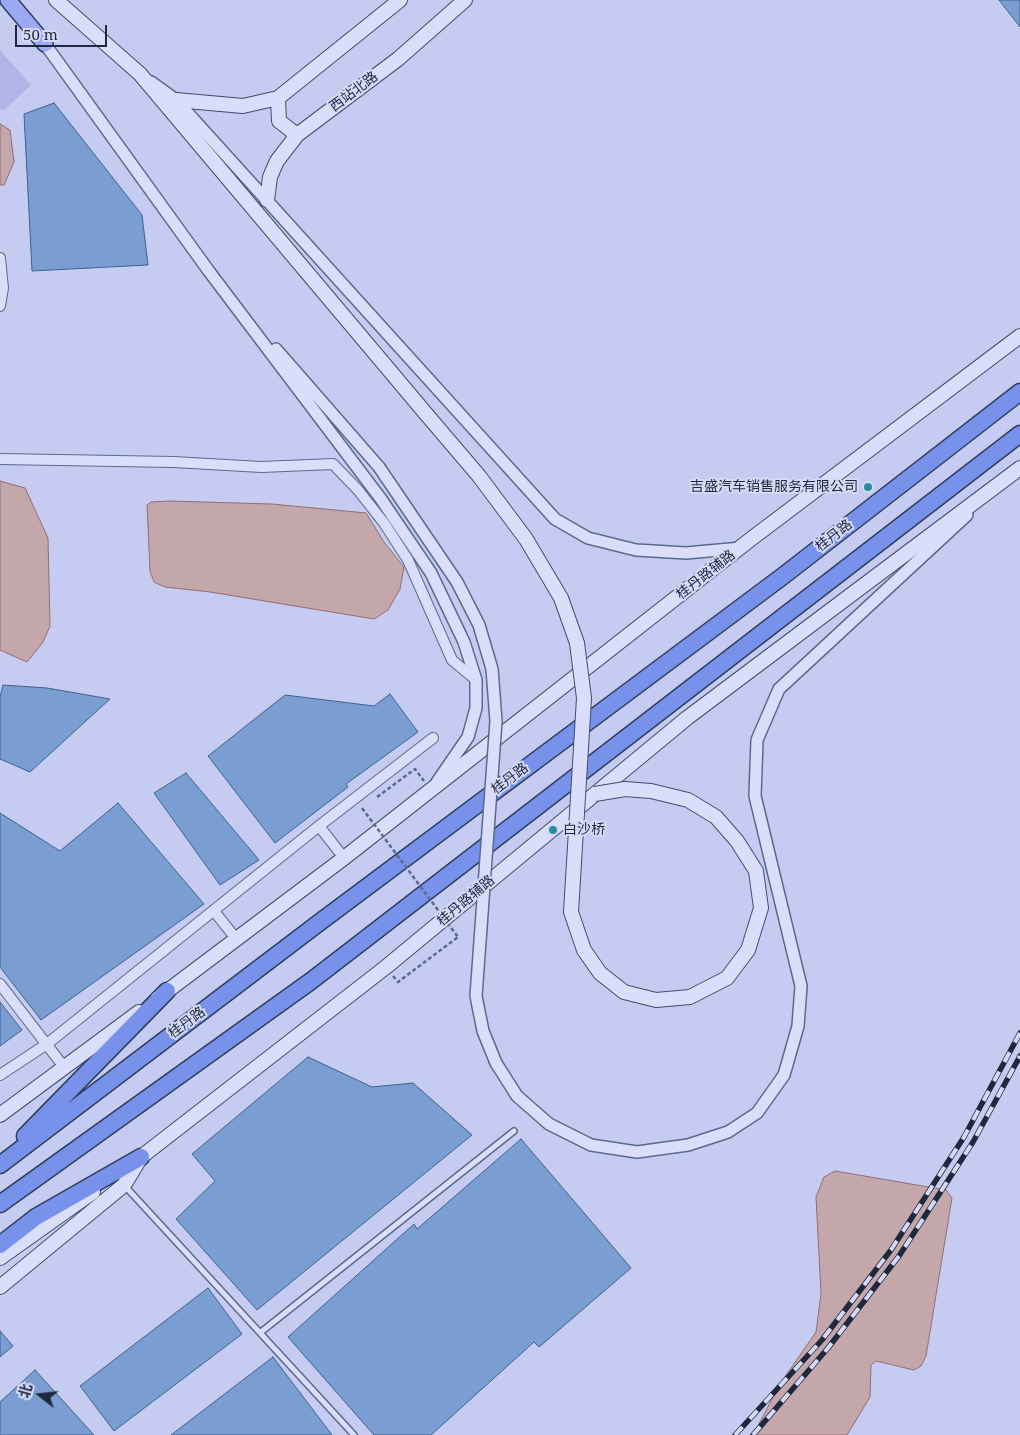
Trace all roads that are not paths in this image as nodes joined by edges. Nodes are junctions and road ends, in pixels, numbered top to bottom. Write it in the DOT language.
graph roads {
  1 [pos="8,0"];
  2 [pos="56,0"];
  3 [pos="400,0"];
  4 [pos="465,0"];
  5 [pos="46,44"];
  6 [pos="140,74"];
  7 [pos="278,98"];
  8 [pos="176,100"];
  9 [pos="297,135"];
  10 [pos="266,200"];
  11 [pos="0,258"];
  12 [pos="208,270"];
  13 [pos="0,306"];
  14 [pos="1020,336"];
  15 [pos="1020,392"];
  16 [pos="1020,434"];
  17 [pos="0,459"];
  18 [pos="1020,468"];
  19 [pos="1004,480"];
  20 [pos="741,548"];
  21 [pos="476,680"];
  22 [pos="433,738"];
  23 [pos="431,791"];
  24 [pos="595,794"];
  25 [pos="319,826"];
  26 [pos="344,858"];
  27 [pos="214,911"];
  28 [pos="237,940"];
  29 [pos="0,984"];
  30 [pos="167,991"];
  31 [pos="47,1044"];
  32 [pos="64,1067"];
  33 [pos="0,1075"];
  34 [pos="0,1115"];
  35 [pos="514,1131"];
  36 [pos="142,1157"];
  37 [pos="0,1161"];
  38 [pos="0,1165"];
  39 [pos="124,1185"];
  40 [pos="0,1204"];
  41 [pos="0,1245"];
  42 [pos="0,1258"];
  43 [pos="0,1287"];
  44 [pos="261,1332"];
  45 [pos="354,1435"];
  1 -- 5 [label="main road"];
  2 -- 6 [label="main road"];
  3 -- 7 [label="main road"];
  4 -- 9 [label="main road, 西站北路"];
  5 -- 12 [label="street"];
  6 -- 8 [label="street"];
  6 -- 24 [label="main road, bridge"];
  7 -- 8 [label="main road"];
  7 -- 9 [label="main road"];
  8 -- 10 [label="street"];
  9 -- 10 [label="main road, 西站北路"];
  10 -- 20 [label="street"];
  11 -- 13 [label="street"];
  12 -- 19 [label="street, bridge"];
  12 -- 21 [label="street"];
  14 -- 20 [label="main road, 桂丹路辅路"];
  15 -- 38 [label="highway, 桂丹路"];
  16 -- 40 [label="highway"];
  17 -- 21 [label="street"];
  18 -- 19 [label="main road, 桂丹路辅路"];
  19 -- 24 [label="main road, 桂丹路辅路"];
  20 -- 23 [label="main road, 桂丹路辅路"];
  21 -- 23 [label="street"];
  22 -- 25 [label="street"];
  23 -- 26 [label="main road, 桂丹路辅路"];
  24 -- 36 [label="main road, 桂丹路辅路"];
  25 -- 26 [label="street"];
  25 -- 27 [label="street"];
  26 -- 28 [label="main road, 桂丹路辅路"];
  27 -- 28 [label="street"];
  27 -- 31 [label="street"];
  28 -- 30 [label="main road, 桂丹路辅路"];
  29 -- 31 [label="street"];
  30 -- 32 [label="main road, 桂丹路辅路"];
  30 -- 37 [label="highway"];
  31 -- 32 [label="street"];
  31 -- 33 [label="street"];
  32 -- 34 [label="main road, 桂丹路辅路"];
  35 -- 44 [label="lane"];
  36 -- 39 [label="main road"];
  36 -- 41 [label="highway"];
  36 -- 42 [label="main road, 桂丹路辅路"];
  39 -- 43 [label="main road"];
  39 -- 44 [label="lane"];
  44 -- 45 [label="lane"];
}
